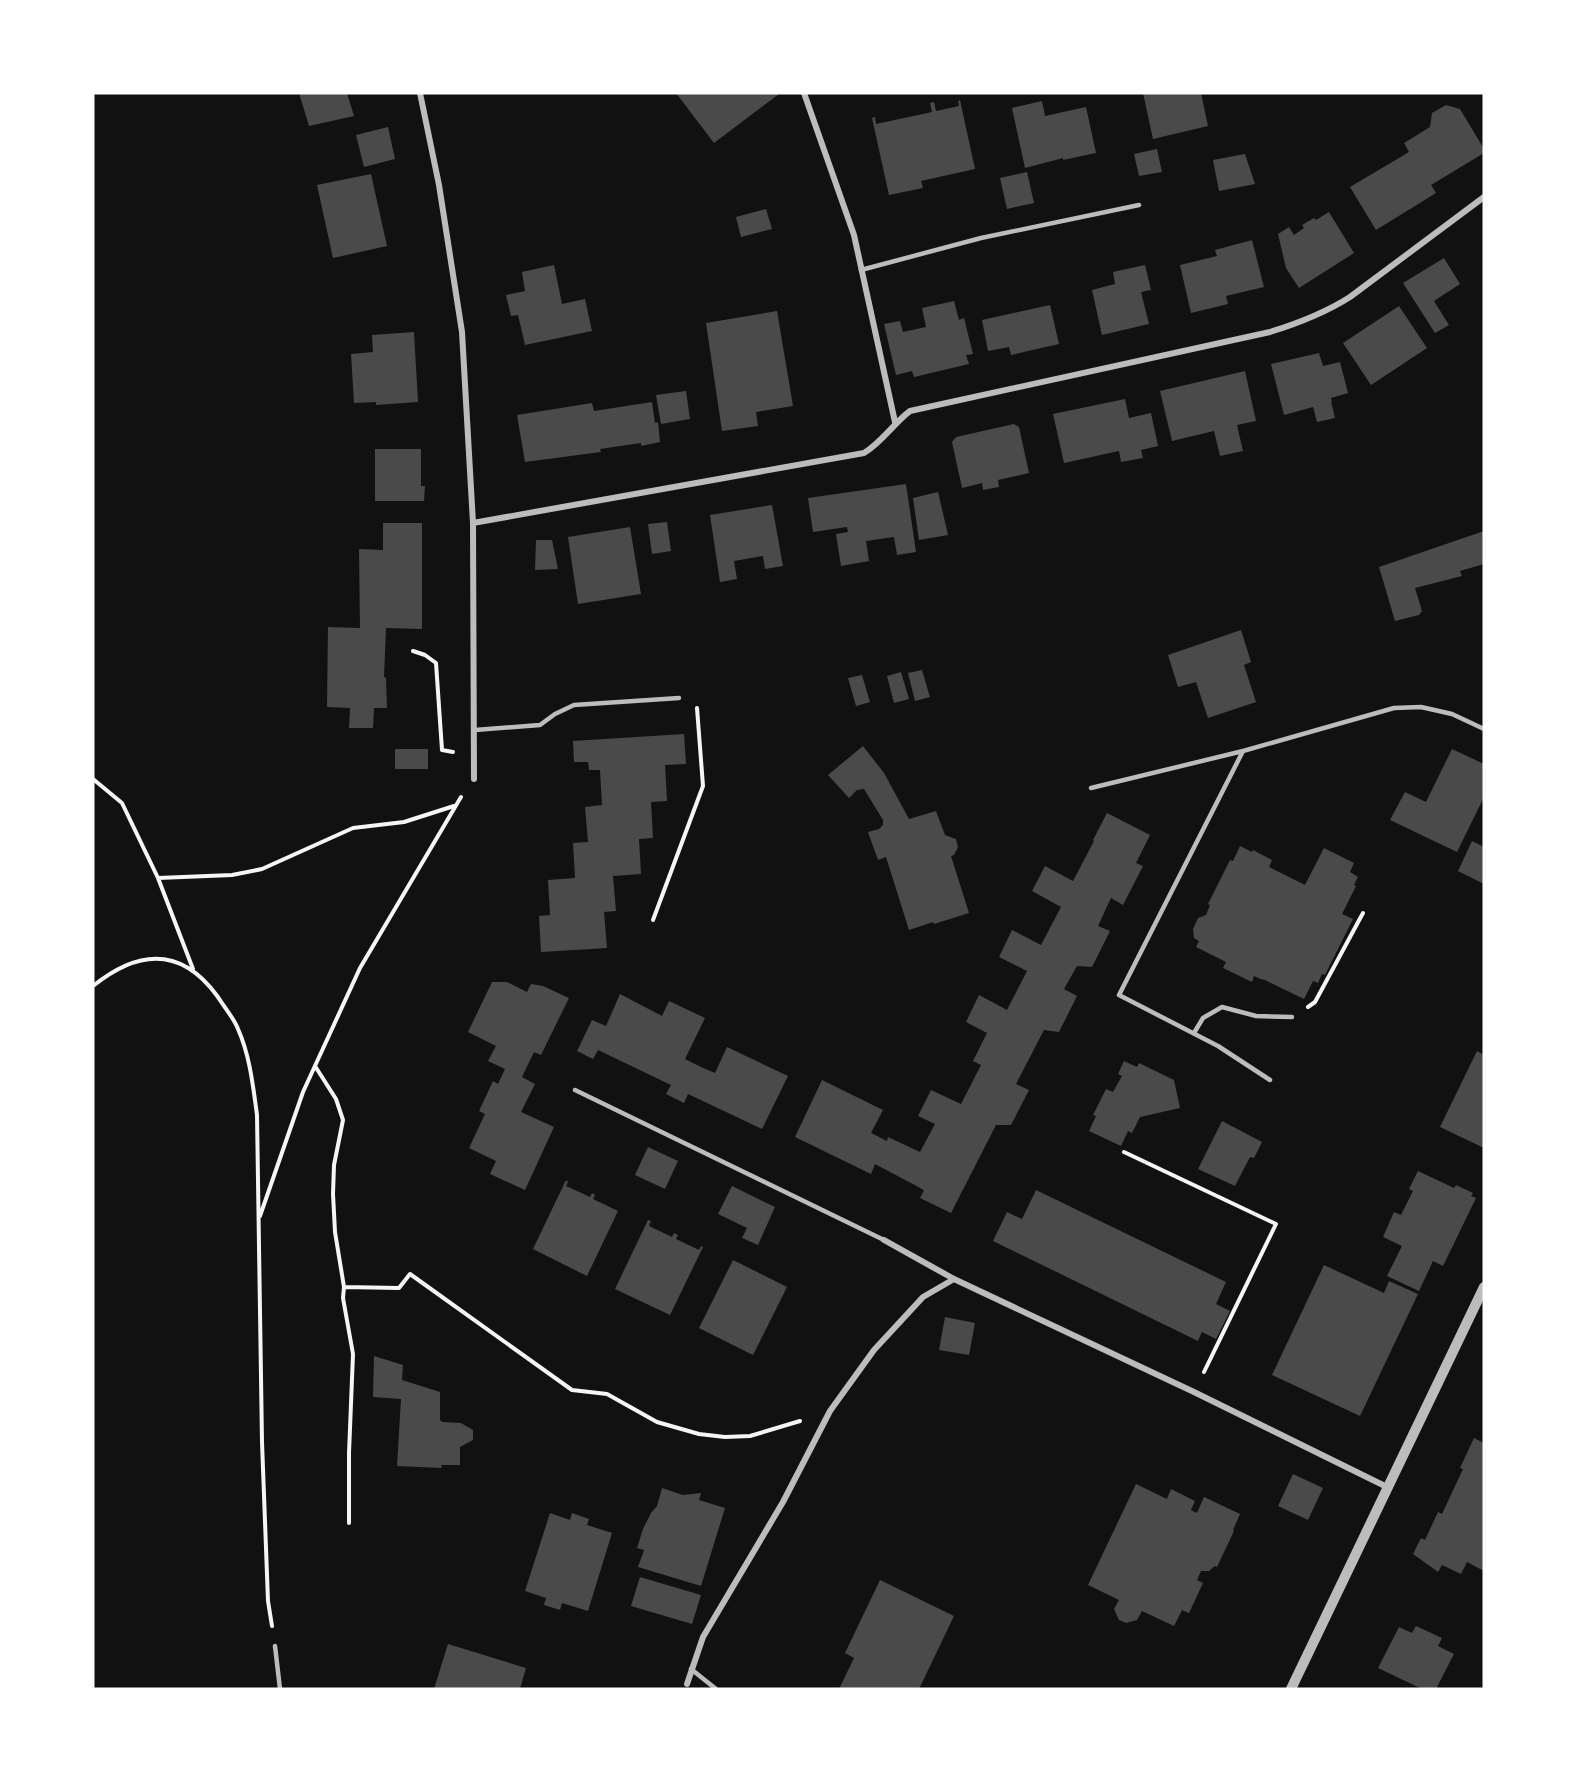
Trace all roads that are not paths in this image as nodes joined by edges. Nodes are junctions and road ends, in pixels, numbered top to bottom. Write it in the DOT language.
graph roads {
  1 [pos="420,93"];
  2 [pos="804,93"];
  3 [pos="1484,197"];
  4 [pos="1139,205"];
  5 [pos="861,270"];
  6 [pos="895,422"];
  7 [pos="473,523"];
  8 [pos="679,698"];
  9 [pos="1484,729"];
  10 [pos="475,730"];
  11 [pos="1243,751"];
  12 [pos="474,779"];
  13 [pos="1091,788"];
  14 [pos="1292,1017"];
  15 [pos="1194,1033"];
  16 [pos="1270,1080"];
  17 [pos="575,1090"];
  18 [pos="884,1240"];
  19 [pos="954,1279"];
  20 [pos="1484,1287"];
  21 [pos="1387,1487"];
  22 [pos="275,1646"];
  23 [pos="691,1670"];
  24 [pos="687,1684"];
  25 [pos="280,1689"];
  26 [pos="716,1689"];
  27 [pos="1291,1689"];
  1 -- 7 [label="street"];
  2 -- 5 [label="street"];
  3 -- 6 [label="street"];
  4 -- 5 [label="lane"];
  5 -- 6 [label="street"];
  6 -- 7 [label="street"];
  7 -- 10 [label="street"];
  8 -- 10 [label="lane"];
  9 -- 11 [label="lane"];
  10 -- 12 [label="street"];
  11 -- 13 [label="lane"];
  11 -- 15 [label="lane"];
  14 -- 15 [label="lane"];
  15 -- 16 [label="lane"];
  17 -- 18 [label="lane"];
  18 -- 19 [label="street"];
  19 -- 21 [label="street"];
  19 -- 23 [label="street"];
  20 -- 21 [label="street"];
  21 -- 27 [label="street"];
  22 -- 25 [label="lane"];
  23 -- 24 [label="street"];
  23 -- 26 [label="lane"];
}
